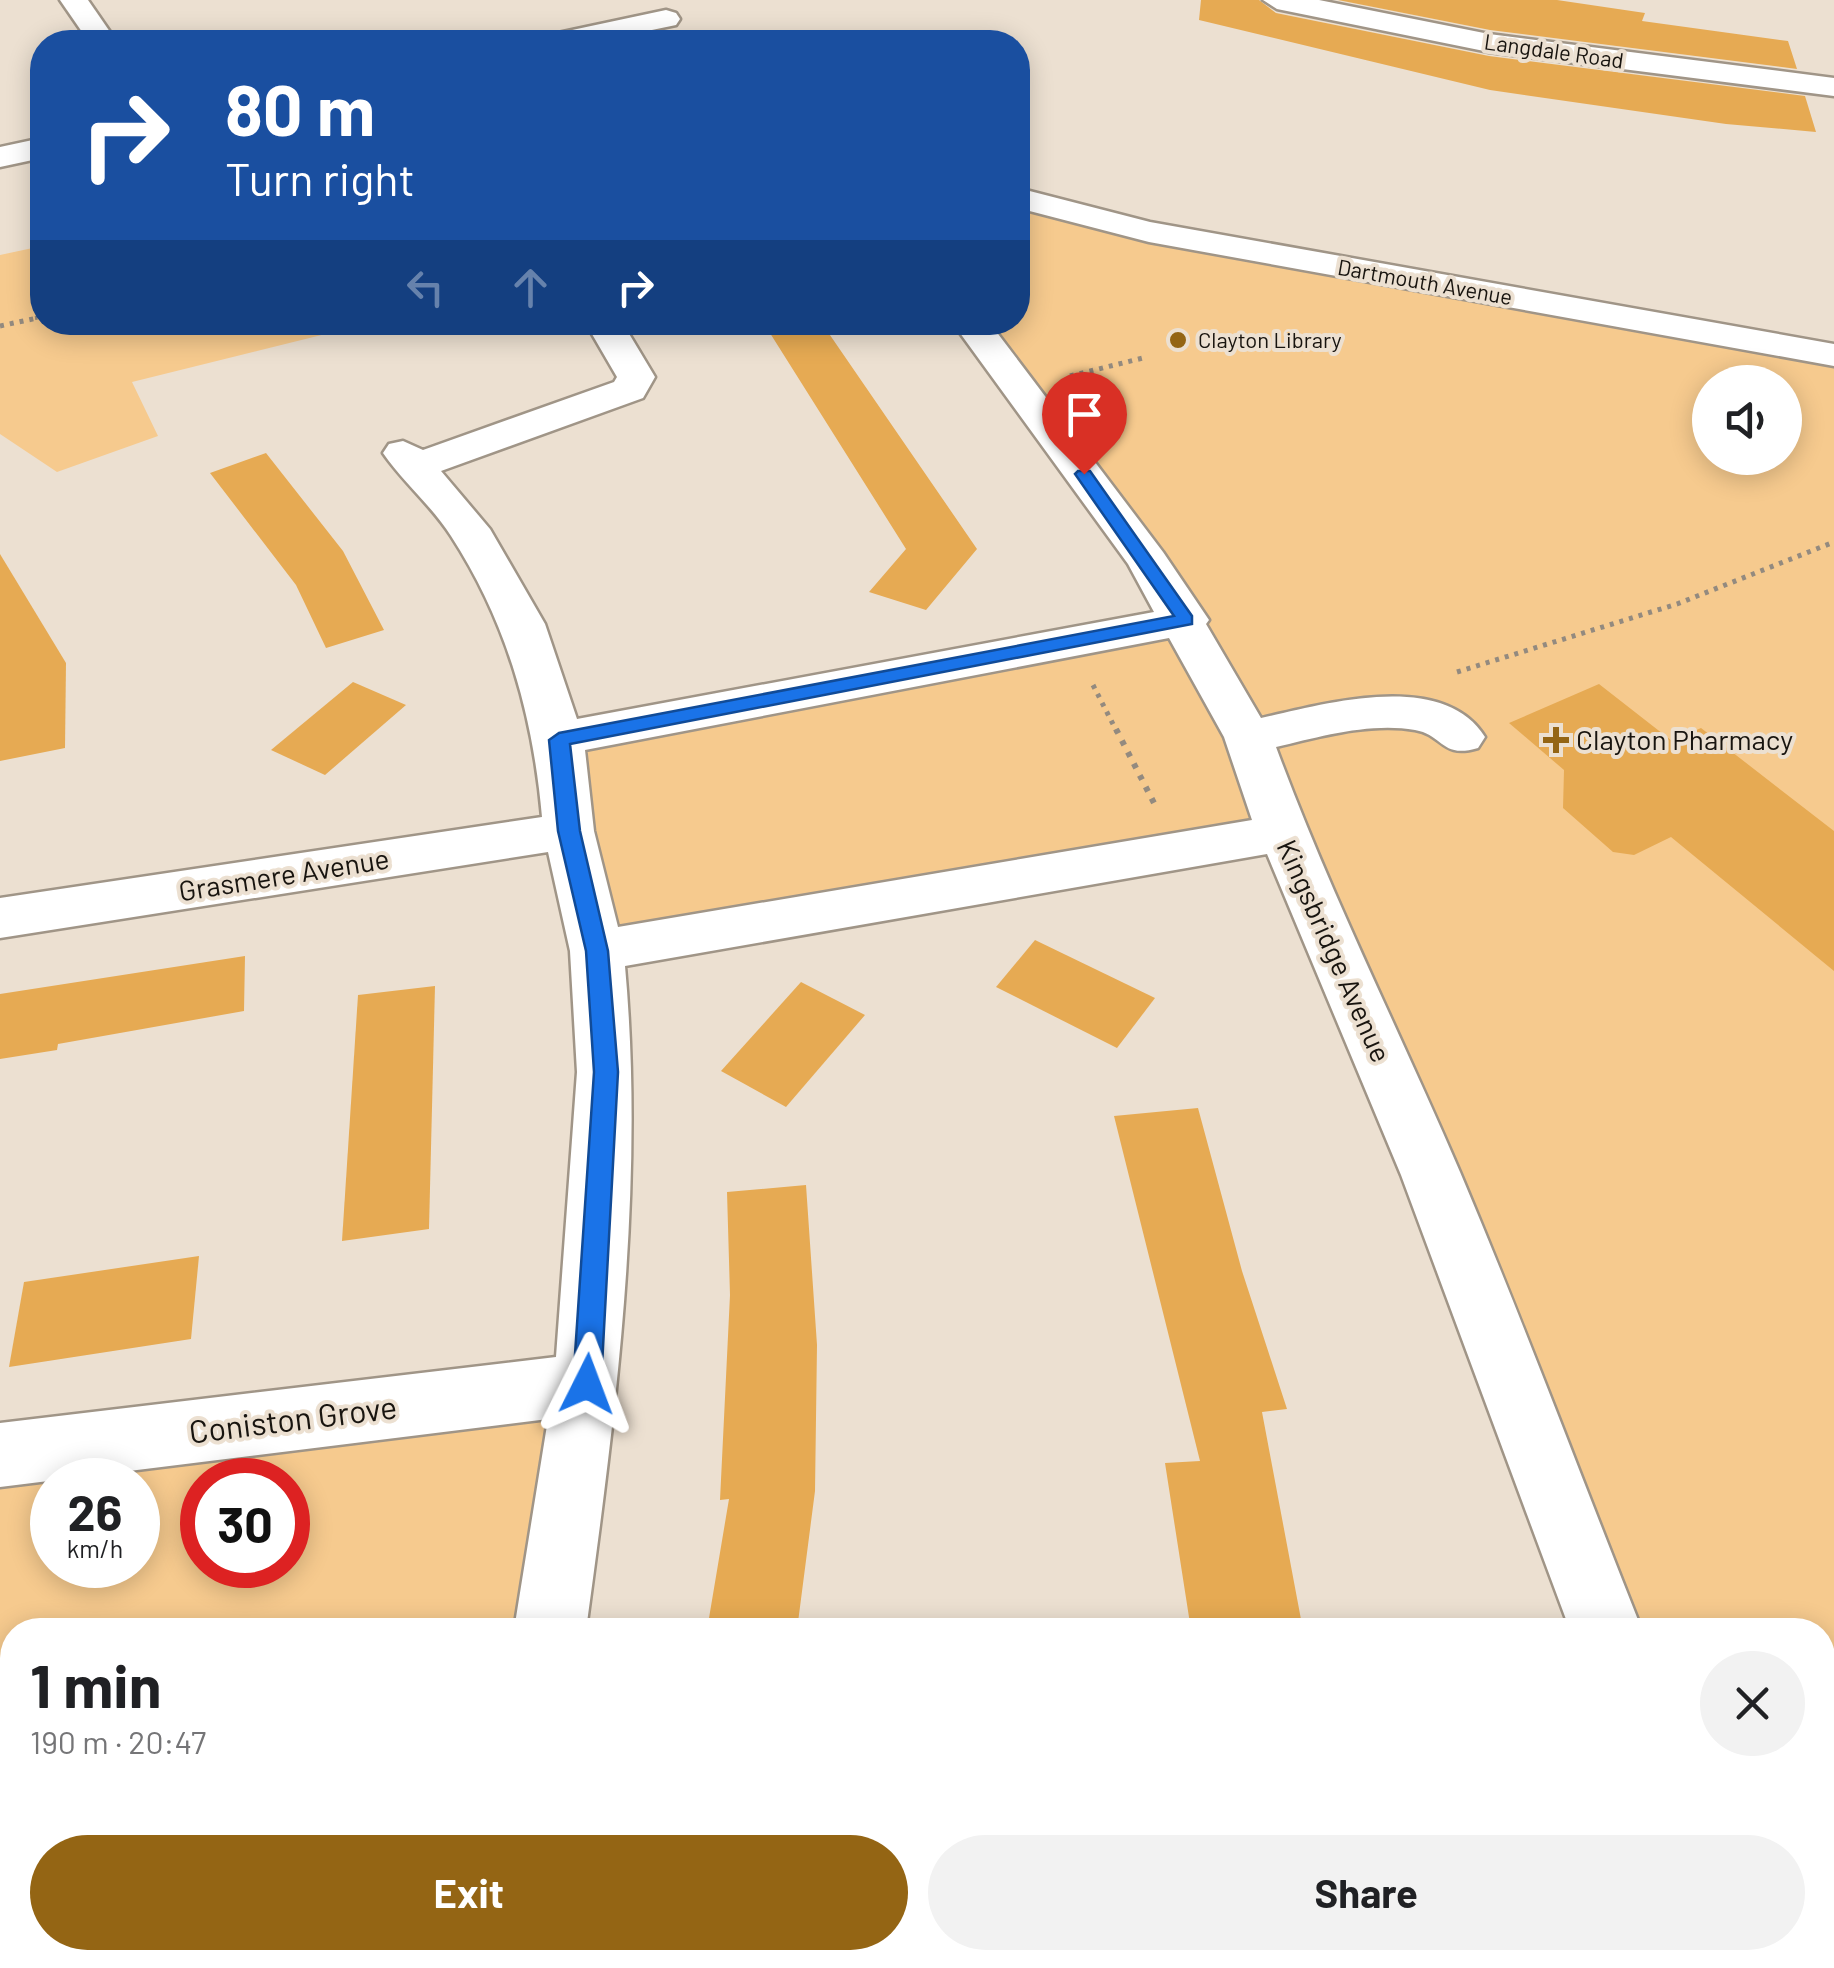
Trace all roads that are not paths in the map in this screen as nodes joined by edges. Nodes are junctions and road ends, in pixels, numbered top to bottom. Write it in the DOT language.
graph roads {
  1 [pos="74,0"];
  2 [pos="1277,0"];
  3 [pos="654,10"];
  4 [pos="95,30"];
  5 [pos="592,30"];
  6 [pos="679,30"];
  7 [pos="1834,87"];
  8 [pos="30,151"];
  9 [pos="0,157"];
  10 [pos="1030,201"];
  11 [pos="611,335"];
  12 [pos="980,335"];
  13 [pos="1834,355"];
  14 [pos="1186,620"];
  15 [pos="1248,737"];
  16 [pos="1461,737"];
  17 [pos="559,740"];
  18 [pos="569,831"];
  19 [pos="1282,832"];
  20 [pos="0,918"];
  21 [pos="597,951"];
  22 [pos="587,1384"];
  23 [pos="0,1455"];
  24 [pos="552,1618"];
  25 [pos="1601,1618"];
  1 -- 4 [label="street"];
  2 -- 7 [label="street, Langdale Road"];
  3 -- 5 [label="street"];
  3 -- 6 [label="street"];
  8 -- 9 [label="street"];
  10 -- 13 [label="street, Dartmouth Avenue"];
  11 -- 17 [label="street"];
  12 -- 14 [label="street, Kingsbridge Avenue"];
  14 -- 15 [label="street, Kingsbridge Avenue"];
  14 -- 17 [label="street"];
  15 -- 16 [label="street"];
  15 -- 19 [label="street, Kingsbridge Avenue"];
  17 -- 18 [label="street"];
  18 -- 20 [label="street, Grasmere Avenue"];
  18 -- 21 [label="street"];
  19 -- 21 [label="street"];
  19 -- 25 [label="street, Kingsbridge Avenue"];
  21 -- 22 [label="street"];
  22 -- 23 [label="street, Coniston Grove"];
  22 -- 24 [label="street"];
}
